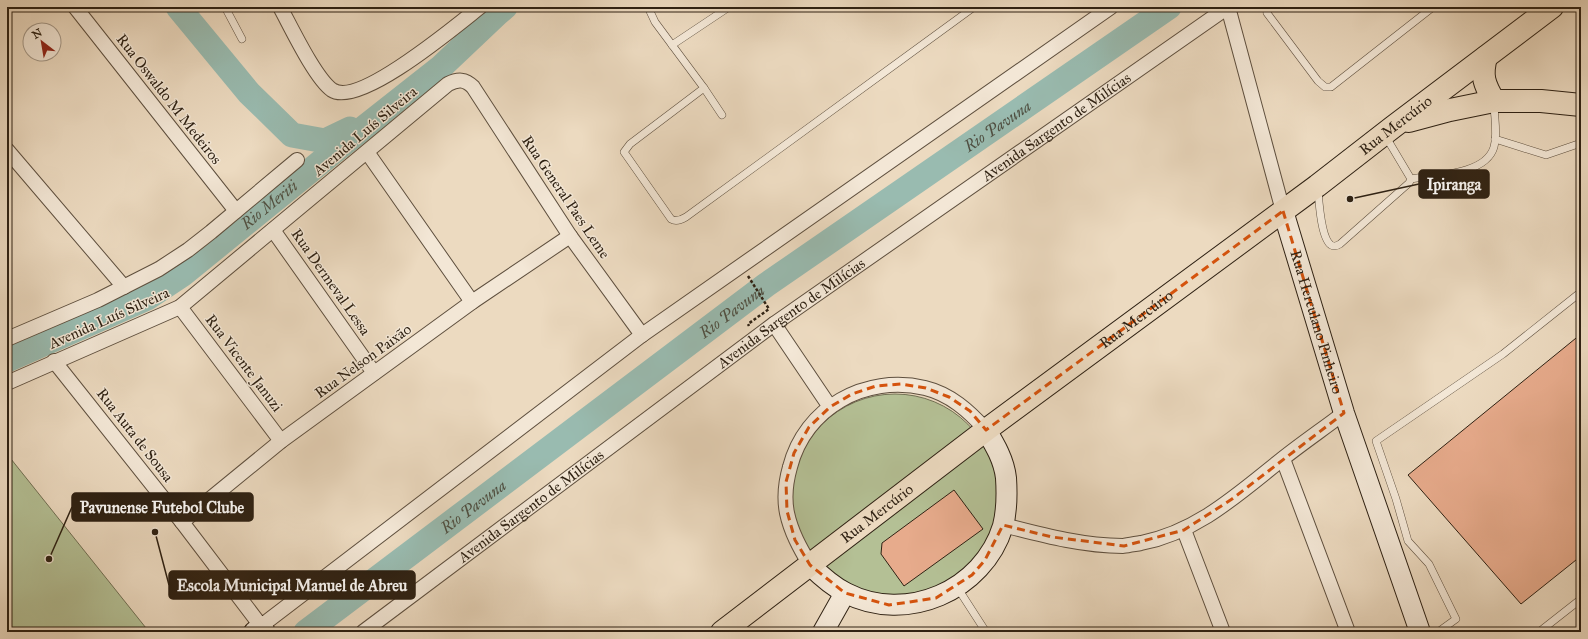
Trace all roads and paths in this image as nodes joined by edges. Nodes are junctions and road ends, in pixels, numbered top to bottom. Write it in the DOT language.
graph roads {
  1 [pos="75,7"];
  2 [pos="225,7"];
  3 [pos="280,7"];
  4 [pos="480,7"];
  5 [pos="648,7"];
  6 [pos="729,7"];
  7 [pos="959,7"];
  8 [pos="974,7"];
  9 [pos="1111,7"];
  10 [pos="1228,7"];
  11 [pos="1433,7"];
  12 [pos="1552,7"];
  13 [pos="1267,13"];
  14 [pos="965,14"];
  15 [pos="242,39"];
  16 [pos="672,45"];
  17 [pos="1486,56"];
  18 [pos="462,80"];
  19 [pos="704,88"];
  20 [pos="1494,101"];
  21 [pos="1581,105"];
  22 [pos="722,115"];
  23 [pos="1388,130"];
  24 [pos="1495,139"];
  25 [pos="1581,143"];
  26 [pos="7,150"];
  27 [pos="367,152"];
  28 [pos="297,160"];
  29 [pos="1411,179"];
  30 [pos="1317,186"];
  31 [pos="236,211"];
  32 [pos="1283,211"];
  33 [pos="273,230"];
  34 [pos="570,236"];
  35 [pos="752,271"];
  36 [pos="124,288"];
  37 [pos="1581,292"];
  38 [pos="472,302"];
  39 [pos="180,307"];
  40 [pos="748,324"];
  41 [pos="774,324"];
  42 [pos="642,335"];
  43 [pos="7,339"];
  44 [pos="54,361"];
  45 [pos="374,373"];
  46 [pos="7,383"];
  47 [pos="830,407"];
  48 [pos="1344,413"];
  49 [pos="986,430"];
  50 [pos="281,440"];
  51 [pos="1283,459"];
  52 [pos="182,522"];
  53 [pos="1003,526"];
  54 [pos="1184,530"];
  55 [pos="810,565"];
  56 [pos="957,587"];
  57 [pos="845,593"];
  58 [pos="1581,598"];
  59 [pos="260,630"];
  60 [pos="363,632"];
  61 [pos="722,632"];
  62 [pos="823,632"];
  63 [pos="986,632"];
  64 [pos="1223,632"];
  65 [pos="1348,632"];
  66 [pos="1420,632"];
  67 [pos="1438,632"];
  68 [pos="1539,632"];
  1 -- 31 [label="street, Rua Oswaldo M Medeiros"];
  2 -- 15 [label="lane"];
  3 -- 4 [label="street"];
  5 -- 16 [label="lane"];
  6 -- 16 [label="lane"];
  7 -- 14 [label="lane"];
  8 -- 14 [label="lane"];
  9 -- 42 [label="street"];
  10 -- 32 [label="street, Rua Herculano Pinheiro"];
  10 -- 41 [label="street, Avenida Sargento de Milícias"];
  11 -- 13 [label="lane"];
  12 -- 17 [label="main road, Rua Mercúrio"];
  14 -- 19 [label="lane"];
  16 -- 19 [label="lane"];
  17 -- 20 [label="main road"];
  17 -- 23 [label="main road, Rua Mercúrio"];
  18 -- 27 [label="street, Avenida Luís Silveira"];
  18 -- 34 [label="street, Rua General Paes Leme"];
  19 -- 22 [label="lane"];
  20 -- 21 [label="main road"];
  20 -- 23 [label="main road"];
  20 -- 24 [label="lane"];
  23 -- 29 [label="lane"];
  23 -- 30 [label="main road, Rua Mercúrio"];
  24 -- 25 [label="lane"];
  24 -- 29 [label="lane"];
  26 -- 36 [label="street"];
  27 -- 33 [label="street, Avenida Luís Silveira"];
  27 -- 38 [label="street"];
  28 -- 31 [label="street, Avenida Luís Silveira"];
  29 -- 30 [label="lane"];
  30 -- 32 [label="main road, Rua Mercúrio"];
  31 -- 36 [label="street, Avenida Luís Silveira"];
  32 -- 48 [label="street, Rua Herculano Pinheiro"];
  32 -- 49 [label="main road, Rua Mercúrio"];
  33 -- 39 [label="street, Avenida Luís Silveira"];
  33 -- 45 [label="street, Rua Dermeval Lessa"];
  34 -- 38 [label="street, Rua Nelson Paixão"];
  34 -- 42 [label="street, Rua General Paes Leme"];
  35 -- 40 [label="path"];
  36 -- 43 [label="street, Avenida Luís Silveira"];
  37 -- 67 [label="lane"];
  38 -- 45 [label="street, Rua Nelson Paixão"];
  39 -- 44 [label="street, Avenida Luís Silveira"];
  39 -- 50 [label="street, Rua Vicente Januzi"];
  41 -- 47 [label="street"];
  41 -- 60 [label="street, Avenida Sargento de Milícias"];
  42 -- 59 [label="street"];
  44 -- 46 [label="street, Avenida Luís Silveira"];
  44 -- 52 [label="street, Rua Auta de Sousa"];
  45 -- 50 [label="street, Rua Nelson Paixão"];
  47 -- 49 [label="street"];
  47 -- 55 [label="street"];
  48 -- 51 [label="street"];
  48 -- 66 [label="street, Rua Herculano Pinheiro"];
  49 -- 53 [label="street"];
  49 -- 55 [label="main road, Rua Mercúrio"];
  50 -- 52 [label="street, Rua Nelson Paixão"];
  51 -- 54 [label="street"];
  51 -- 65 [label="street"];
  52 -- 59 [label="street, Rua Auta de Sousa"];
  53 -- 54 [label="street"];
  53 -- 56 [label="street"];
  54 -- 64 [label="street"];
  55 -- 57 [label="street"];
  55 -- 61 [label="main road, Rua Mercúrio"];
  56 -- 57 [label="street"];
  56 -- 63 [label="lane"];
  57 -- 62 [label="street"];
  58 -- 68 [label="lane"];
}
